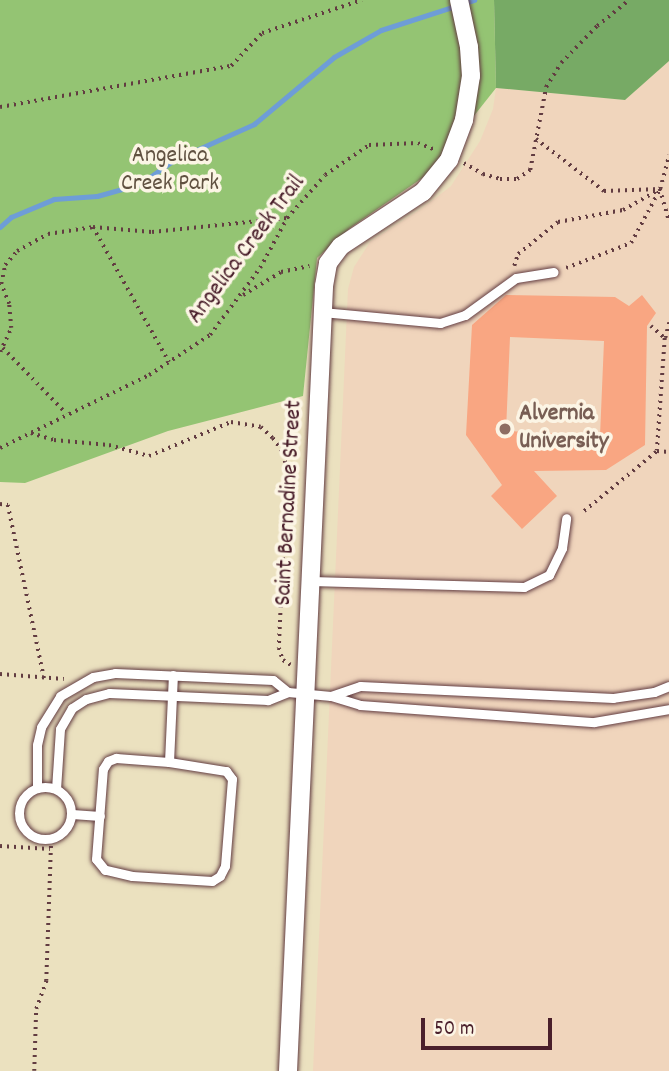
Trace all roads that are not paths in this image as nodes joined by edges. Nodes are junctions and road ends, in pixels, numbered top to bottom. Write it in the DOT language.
graph roads {
  1 [pos="459,0"];
  2 [pos="554,272"];
  3 [pos="322,312"];
  4 [pos="566,518"];
  5 [pos="311,581"];
  6 [pos="173,675"];
  7 [pos="669,686"];
  8 [pos="69,690"];
  9 [pos="297,693"];
  10 [pos="172,696"];
  11 [pos="331,696"];
  12 [pos="79,704"];
  13 [pos="669,709"];
  14 [pos="169,762"];
  15 [pos="37,788"];
  16 [pos="56,789"];
  17 [pos="72,814"];
  18 [pos="100,816"];
  19 [pos="288,1071"];
  1 -- 3 [label="street, Saint Bernadine Street"];
  2 -- 3 [label="lane"];
  3 -- 5 [label="street, Saint Bernadine Street"];
  4 -- 5 [label="lane"];
  5 -- 9 [label="street, Saint Bernadine Street"];
  6 -- 8 [label="lane"];
  6 -- 9 [label="lane"];
  6 -- 10 [label="lane"];
  7 -- 11 [label="lane"];
  8 -- 12 [label="lane"];
  8 -- 15 [label="lane"];
  9 -- 10 [label="lane"];
  9 -- 11 [label="lane"];
  9 -- 19 [label="street, Saint Bernadine Street"];
  10 -- 12 [label="lane"];
  10 -- 14 [label="lane"];
  11 -- 13 [label="lane"];
  12 -- 16 [label="lane"];
  14 -- 18 [label="lane"];
  14 -- 18 [label="lane"];
  15 -- 16 [label="lane"];
  15 -- 17 [label="lane"];
  16 -- 17 [label="lane"];
  17 -- 18 [label="lane"];
}
